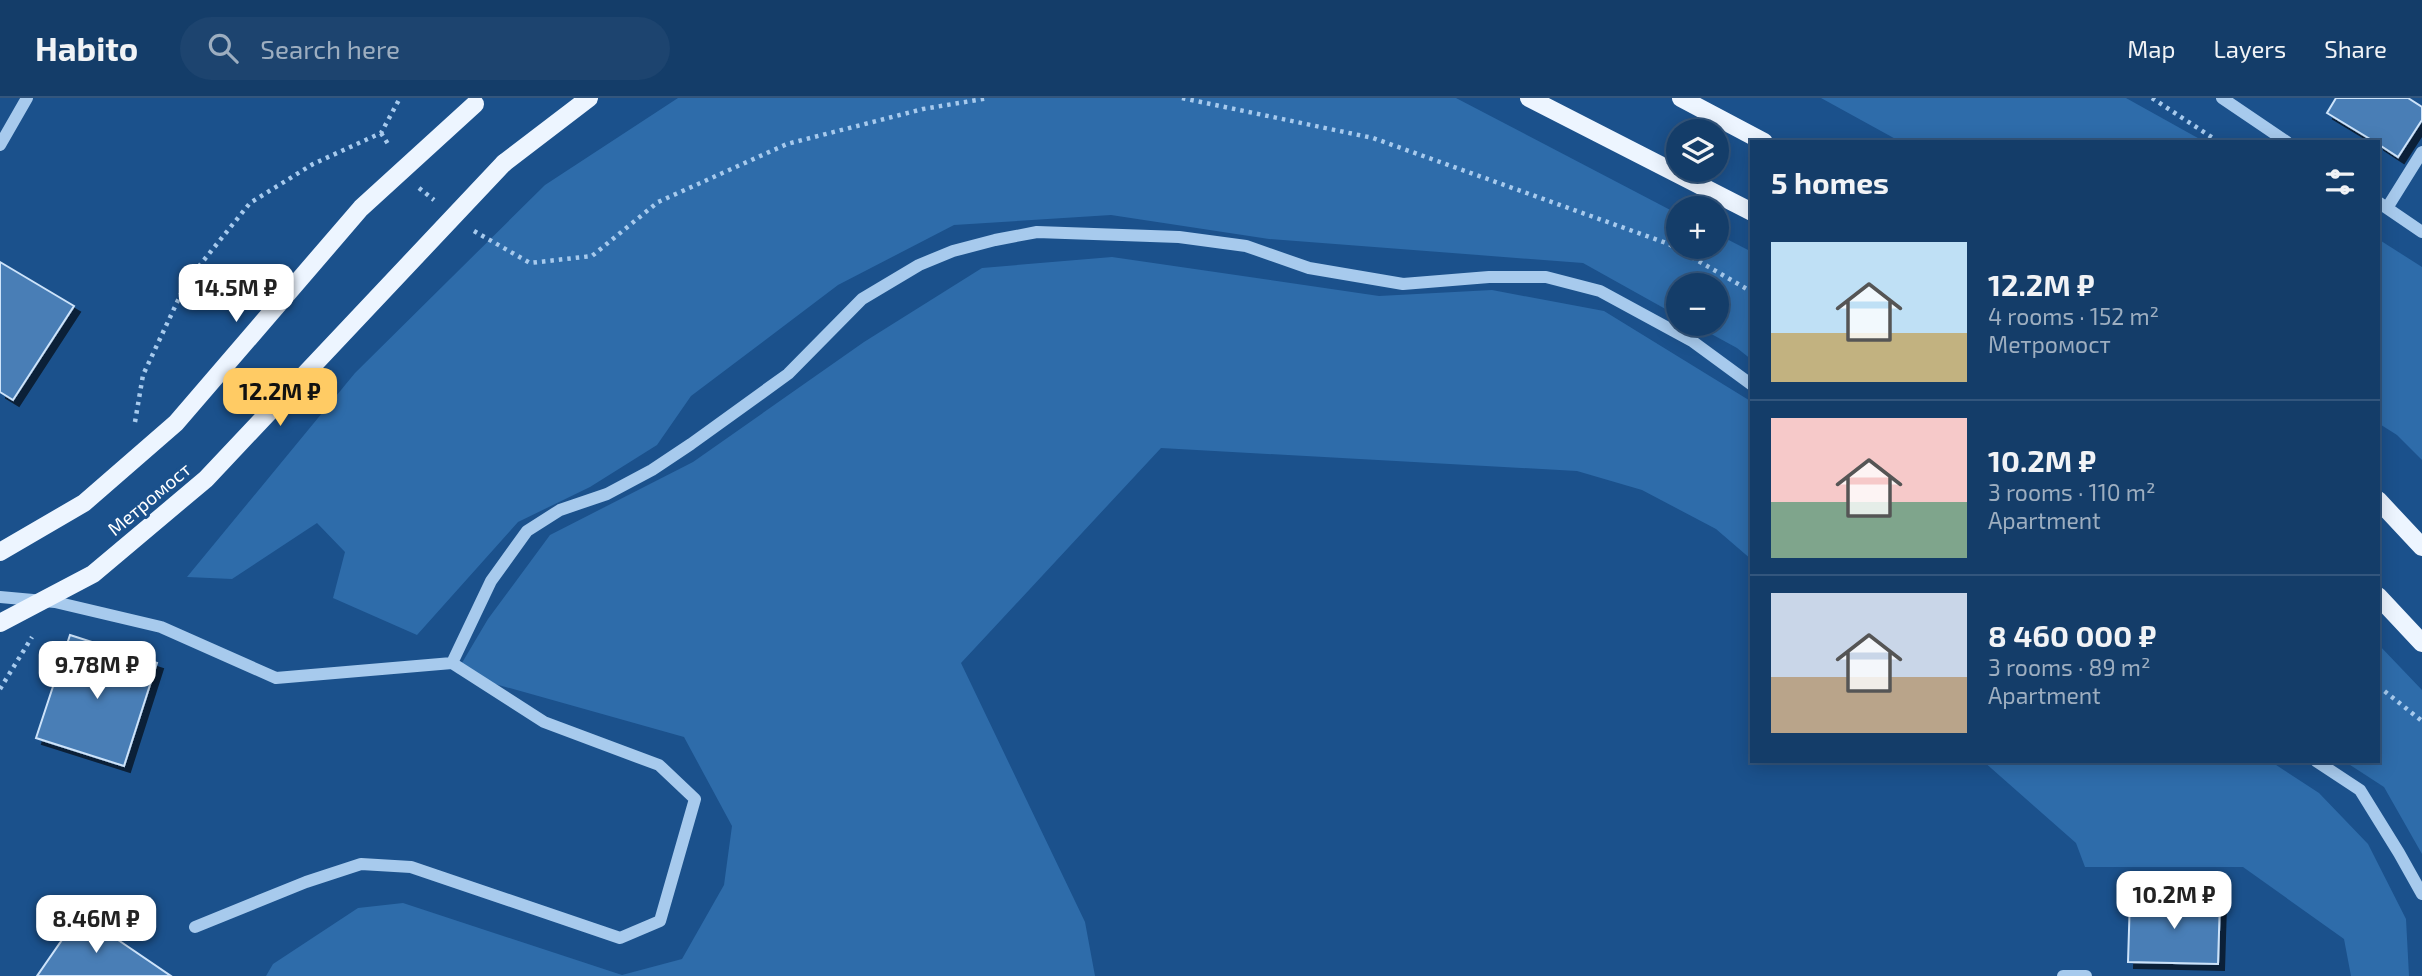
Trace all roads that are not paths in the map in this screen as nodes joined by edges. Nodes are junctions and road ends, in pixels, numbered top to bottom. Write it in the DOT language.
graph roads {
  1 [pos="27,98"];
  2 [pos="589,98"];
  3 [pos="1529,98"];
  4 [pos="1681,98"];
  5 [pos="2222,98"];
  6 [pos="479,101"];
  7 [pos="1760,140"];
  8 [pos="2284,140"];
  9 [pos="0,145"];
  10 [pos="2422,152"];
  11 [pos="2383,205"];
  12 [pos="1750,211"];
  13 [pos="2422,232"];
  14 [pos="1750,384"];
  15 [pos="2380,502"];
  16 [pos="2422,547"];
  17 [pos="0,552"];
  18 [pos="0,597"];
  19 [pos="2380,598"];
  20 [pos="0,623"];
  21 [pos="2422,643"];
  22 [pos="452,663"];
  23 [pos="2319,763"];
  24 [pos="2422,894"];
  25 [pos="195,927"];
  26 [pos="2063,976"];
  27 [pos="2086,976"];
  1 -- 9 [label="street"];
  2 -- 20 [label="main road, Метромост, bridge"];
  3 -- 12 [label="main road"];
  4 -- 7 [label="main road"];
  5 -- 8 [label="street"];
  6 -- 17 [label="main road, Метромост, bridge"];
  10 -- 11 [label="street"];
  11 -- 13 [label="street"];
  14 -- 22 [label="street"];
  15 -- 16 [label="main road"];
  18 -- 22 [label="street"];
  19 -- 21 [label="main road"];
  22 -- 25 [label="street"];
  23 -- 24 [label="street"];
  26 -- 27 [label="street"];
}
